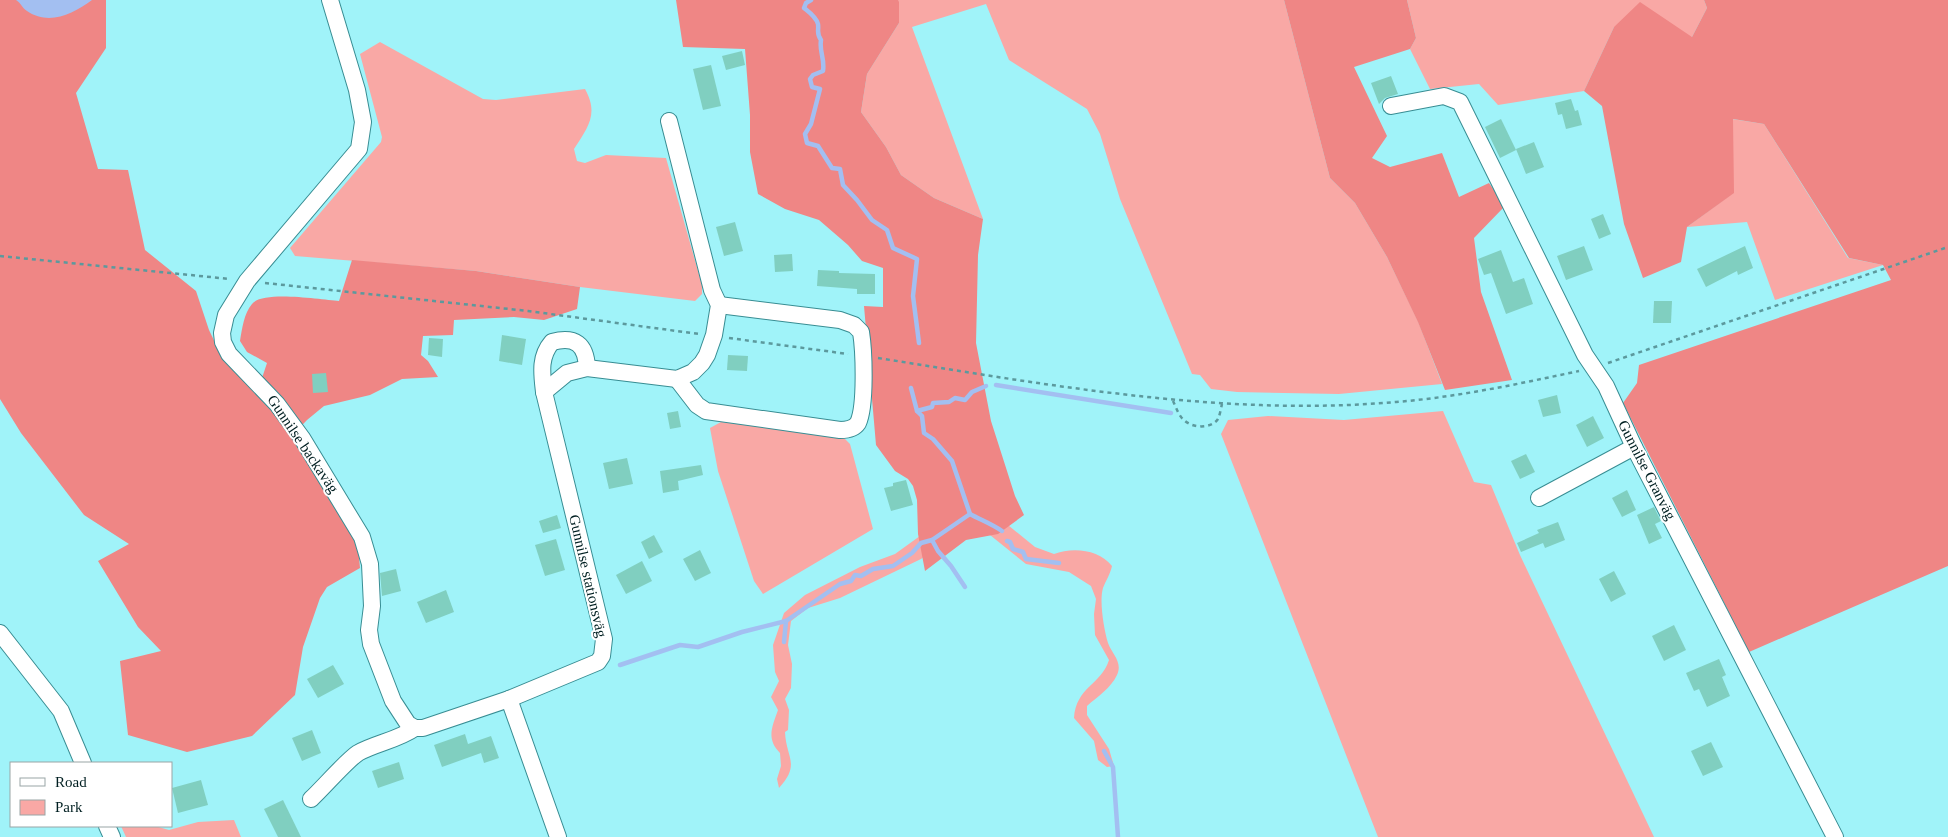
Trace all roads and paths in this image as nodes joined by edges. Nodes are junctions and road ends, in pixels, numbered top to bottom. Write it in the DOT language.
graph roads {
  1 [pos="330,0"];
  2 [pos="1391,106"];
  3 [pos="669,121"];
  4 [pos="1948,247"];
  5 [pos="0,256"];
  6 [pos="247,281"];
  7 [pos="719,305"];
  8 [pos="714,336"];
  9 [pos="864,356"];
  10 [pos="587,368"];
  11 [pos="1594,368"];
  12 [pos="677,379"];
  13 [pos="544,392"];
  14 [pos="1173,400"];
  15 [pos="1222,404"];
  16 [pos="1634,447"];
  17 [pos="1539,498"];
  18 [pos="0,633"];
  19 [pos="509,699"];
  20 [pos="415,728"];
  21 [pos="83,762"];
  22 [pos="311,799"];
  23 [pos="558,837"];
  24 [pos="1836,837"];
  1 -- 6 [label="street, Gunnilse backaväg"];
  2 -- 11 [label="street, Gunnilse Granväg"];
  3 -- 7 [label="street"];
  4 -- 11 [label="path"];
  5 -- 6 [label="path"];
  6 -- 8 [label="path"];
  6 -- 20 [label="street, Gunnilse backaväg"];
  7 -- 8 [label="street"];
  7 -- 9 [label="street"];
  8 -- 9 [label="path"];
  8 -- 12 [label="street"];
  9 -- 12 [label="street"];
  9 -- 14 [label="path"];
  10 -- 12 [label="street"];
  10 -- 13 [label="street"];
  10 -- 13 [label="street, Gunnilse stationsväg"];
  11 -- 15 [label="path"];
  11 -- 16 [label="street, Gunnilse Granväg"];
  13 -- 19 [label="street, Gunnilse stationsväg"];
  14 -- 15 [label="path"];
  14 -- 15 [label="path"];
  16 -- 17 [label="street"];
  16 -- 24 [label="street, Gunnilse Granväg"];
  18 -- 21 [label="street"];
  19 -- 20 [label="street"];
  19 -- 23 [label="street"];
  20 -- 22 [label="street"];
}
